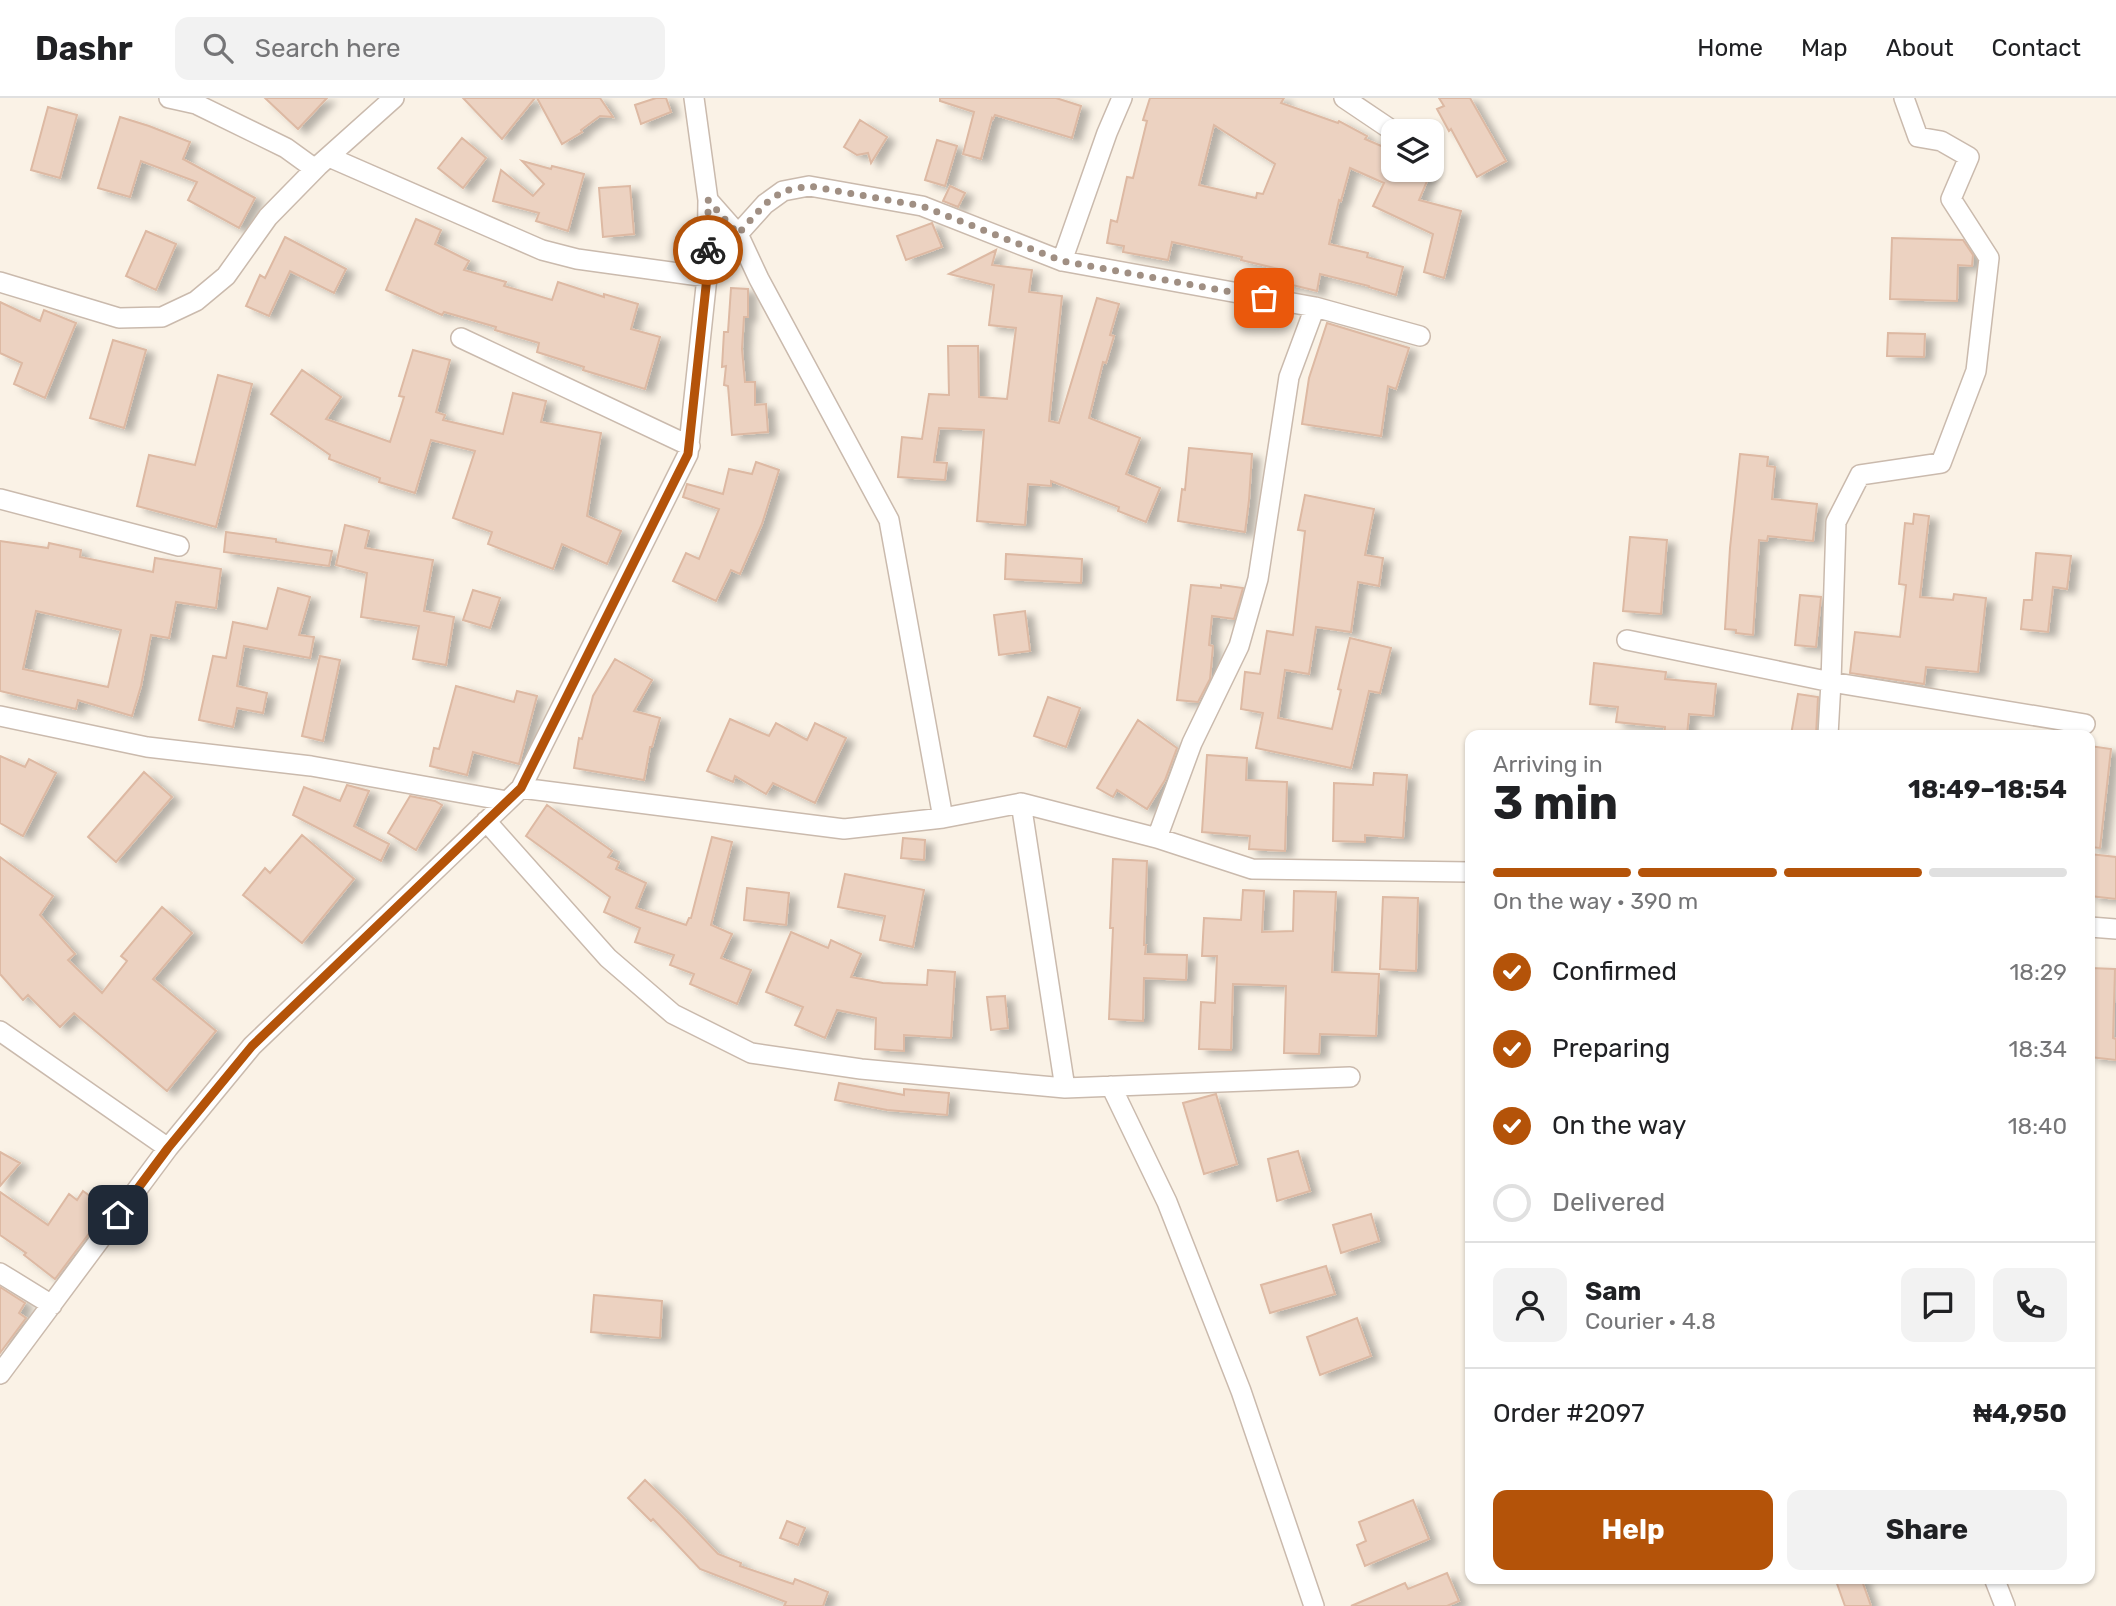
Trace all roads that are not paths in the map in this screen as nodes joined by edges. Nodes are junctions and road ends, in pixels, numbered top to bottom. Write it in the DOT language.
graph roads {
  1 [pos="169,98"];
  2 [pos="394,98"];
  3 [pos="694,98"];
  4 [pos="1122,98"];
  5 [pos="1344,98"];
  6 [pos="1905,98"];
  7 [pos="1381,123"];
  8 [pos="322,163"];
  9 [pos="708,200"];
  10 [pos="738,234"];
  11 [pos="1062,261"];
  12 [pos="707,277"];
  13 [pos="0,282"];
  14 [pos="1315,307"];
  15 [pos="1420,335"];
  16 [pos="461,338"];
  17 [pos="690,446"];
  18 [pos="0,499"];
  19 [pos="179,546"];
  20 [pos="1627,640"];
  21 [pos="1831,682"];
  22 [pos="0,716"];
  23 [pos="2085,724"];
  24 [pos="1828,730"];
  25 [pos="514,795"];
  26 [pos="1021,803"];
  27 [pos="943,818"];
  28 [pos="486,821"];
  29 [pos="1157,838"];
  30 [pos="1465,872"];
  31 [pos="2095,927"];
  32 [pos="2116,929"];
  33 [pos="0,1031"];
  34 [pos="1350,1077"];
  35 [pos="1111,1086"];
  36 [pos="1065,1088"];
  37 [pos="168,1148"];
  38 [pos="0,1273"];
  39 [pos="52,1305"];
  40 [pos="0,1374"];
  41 [pos="1996,1584"];
  42 [pos="1314,1606"];
  43 [pos="2005,1606"];
  1 -- 8 [label="street"];
  2 -- 8 [label="street"];
  3 -- 9 [label="street"];
  4 -- 11 [label="street"];
  5 -- 7 [label="street"];
  6 -- 21 [label="street"];
  8 -- 12 [label="street"];
  8 -- 13 [label="street"];
  9 -- 10 [label="street"];
  9 -- 12 [label="street"];
  10 -- 11 [label="street"];
  10 -- 27 [label="street"];
  11 -- 14 [label="street"];
  12 -- 17 [label="street"];
  14 -- 15 [label="street"];
  14 -- 29 [label="street"];
  16 -- 17 [label="street"];
  17 -- 25 [label="street"];
  18 -- 19 [label="street"];
  20 -- 21 [label="street"];
  21 -- 23 [label="street"];
  21 -- 24 [label="street"];
  22 -- 25 [label="street"];
  25 -- 27 [label="street"];
  25 -- 28 [label="street"];
  26 -- 27 [label="street"];
  26 -- 29 [label="street"];
  26 -- 36 [label="street"];
  28 -- 36 [label="street"];
  28 -- 37 [label="street"];
  29 -- 30 [label="street"];
  31 -- 32 [label="street"];
  33 -- 37 [label="street"];
  34 -- 35 [label="street"];
  35 -- 36 [label="street"];
  35 -- 42 [label="street"];
  37 -- 39 [label="street"];
  38 -- 39 [label="street"];
  39 -- 40 [label="street"];
  41 -- 43 [label="street"];
}
